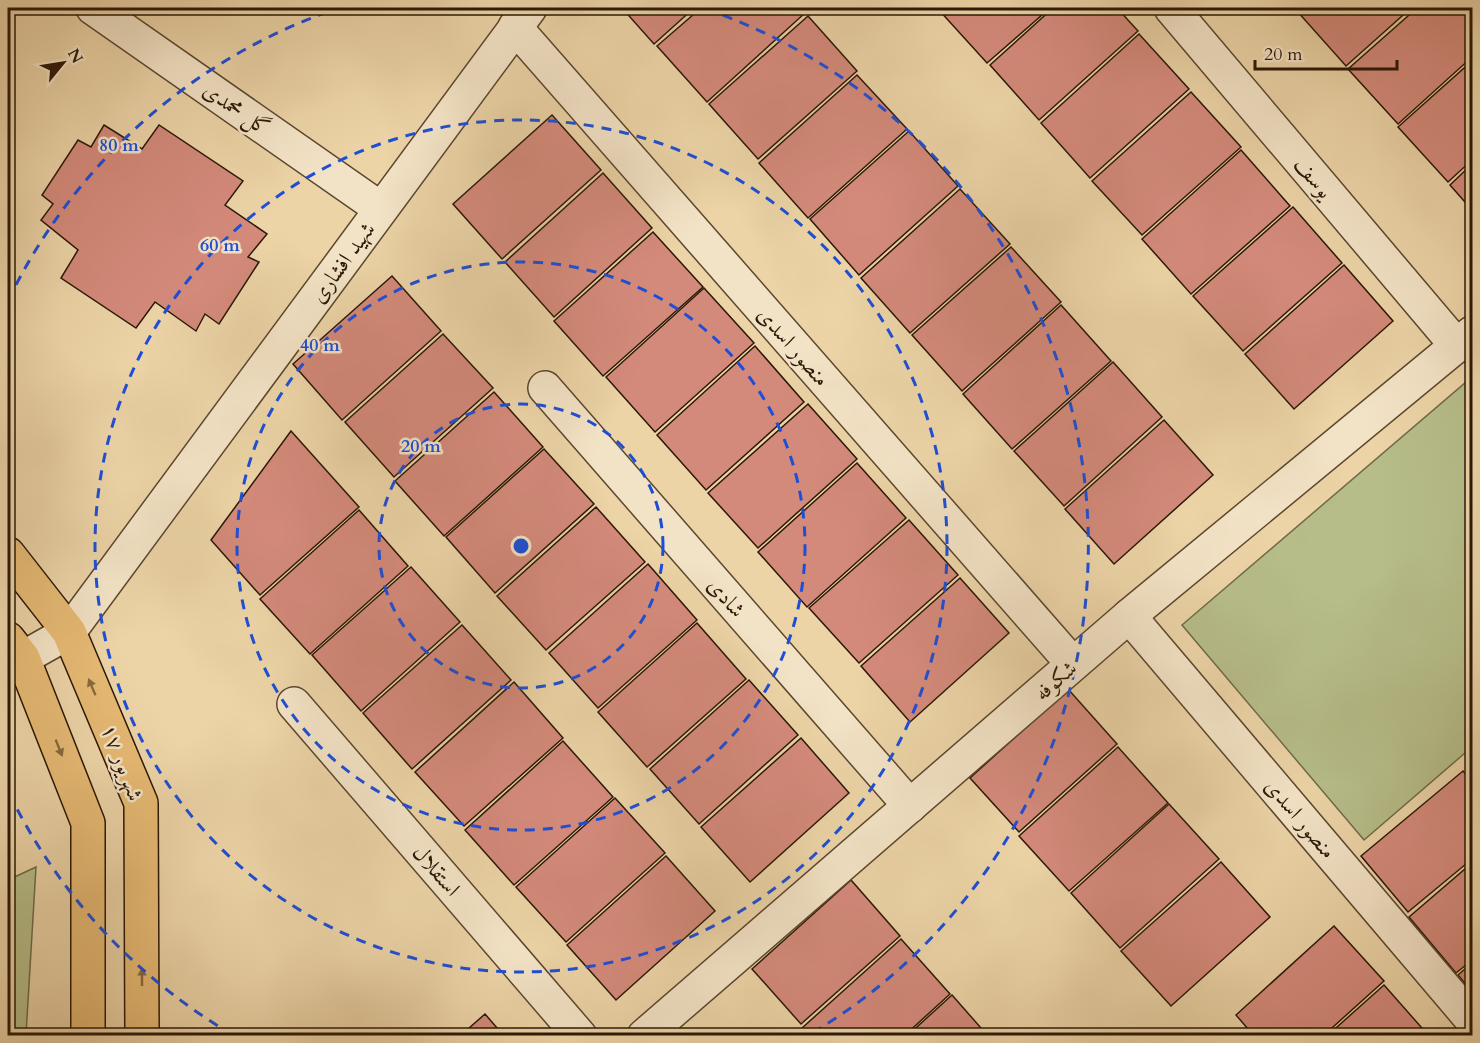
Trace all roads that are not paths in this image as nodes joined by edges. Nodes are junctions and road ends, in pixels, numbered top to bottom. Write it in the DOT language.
graph roads {
  1 [pos="93,8"];
  2 [pos="1171,8"];
  3 [pos="523,17"];
  4 [pos="381,209"];
  5 [pos="1465,339"];
  6 [pos="545,388"];
  7 [pos="8,554"];
  8 [pos="1129,616"];
  9 [pos="69,632"];
  10 [pos="15,649"];
  11 [pos="1073,664"];
  12 [pos="294,704"];
  13 [pos="910,806"];
  14 [pos="1473,1020"];
  15 [pos="88,1035"];
  16 [pos="142,1035"];
  17 [pos="580,1035"];
  18 [pos="644,1035"];
  1 -- 4 [label="street, گل محمدی"];
  2 -- 5 [label="street, یوسف"];
  3 -- 4 [label="street, شهید افشاری"];
  3 -- 11 [label="street, منصور اسدی"];
  4 -- 9 [label="street, شهید افشاری"];
  5 -- 8 [label="street, شکوفه"];
  6 -- 13 [label="street, شادی"];
  7 -- 9 [label="main road, ۱۷ شهریور"];
  8 -- 11 [label="street, شکوفه"];
  8 -- 14 [label="street, منصور اسدی"];
  9 -- 10 [label="street"];
  16 -- 9 [label="main road, ۱۷ شهریور, one-way"];
  10 -- 15 [label="main road, one-way"];
  11 -- 13 [label="street, شکوفه"];
  12 -- 17 [label="street, استقلال"];
  13 -- 18 [label="street, شکوفه"];
}
